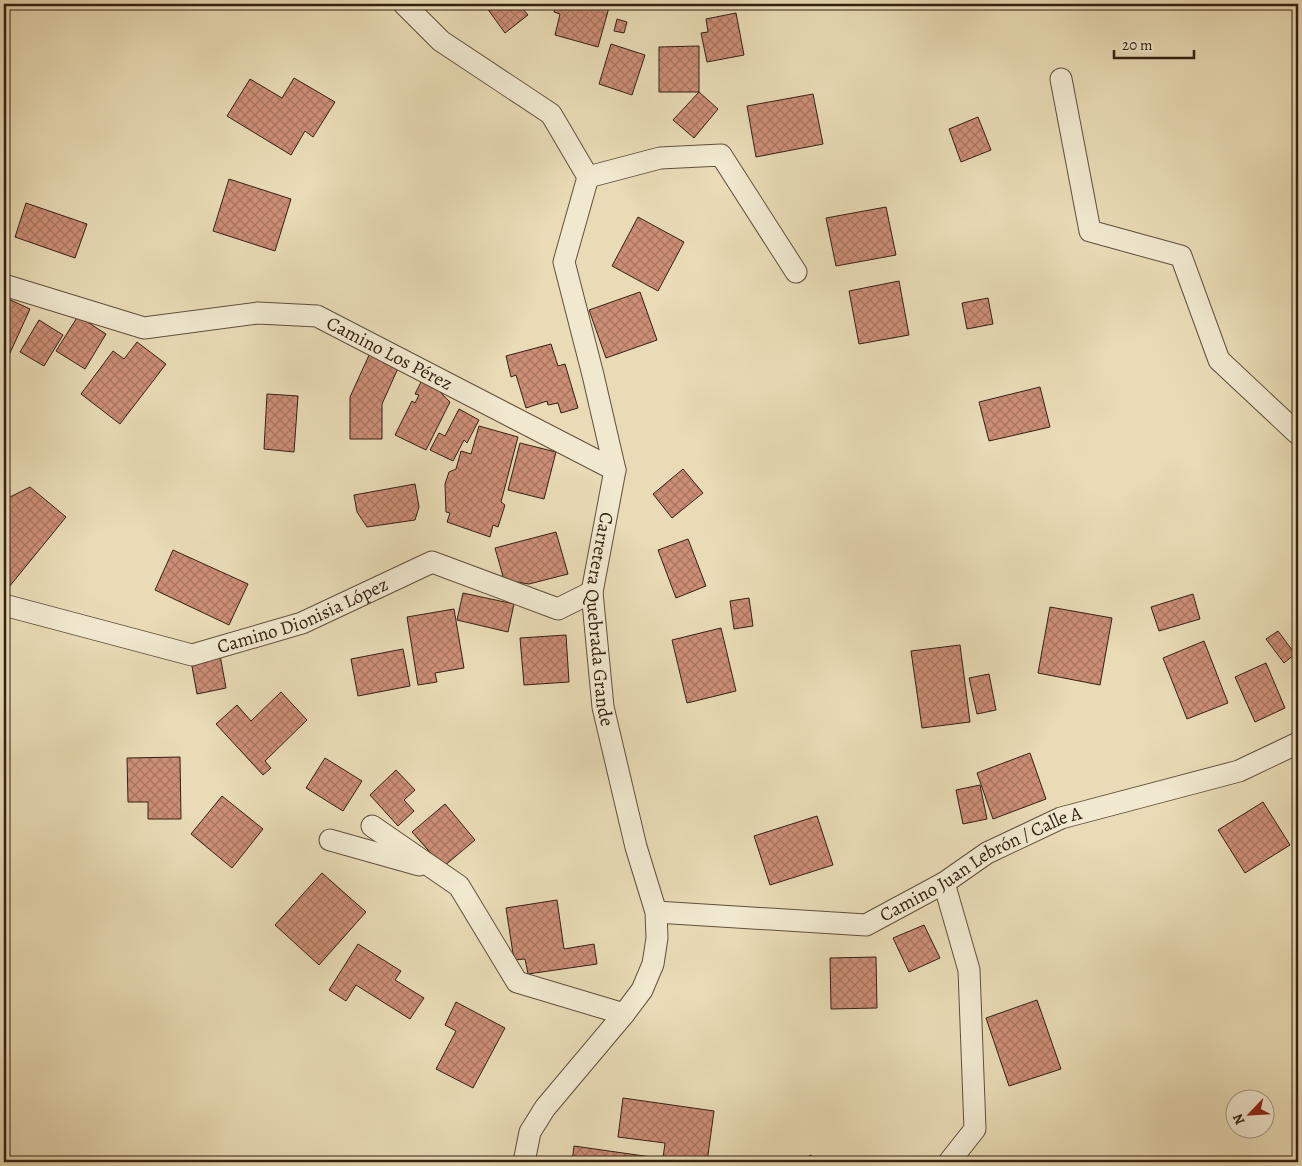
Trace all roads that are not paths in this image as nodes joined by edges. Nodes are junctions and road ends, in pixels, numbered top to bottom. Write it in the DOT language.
graph roads {
  1 [pos="404,4"];
  2 [pos="1061,79"];
  3 [pos="588,177"];
  4 [pos="796,272"];
  5 [pos="4,285"];
  6 [pos="1298,434"];
  7 [pos="615,470"];
  8 [pos="592,592"];
  9 [pos="4,605"];
  10 [pos="1298,743"];
  11 [pos="372,826"];
  12 [pos="330,840"];
  13 [pos="434,869"];
  14 [pos="944,883"];
  15 [pos="656,912"];
  16 [pos="624,1014"];
  17 [pos="524,1162"];
  18 [pos="949,1162"];
  1 -- 3 [label="street"];
  2 -- 6 [label="street"];
  3 -- 4 [label="street"];
  3 -- 7 [label="street, Carretera Quebrada Grande"];
  5 -- 7 [label="street, Camino Los Pérez"];
  7 -- 8 [label="street, Carretera Quebrada Grande"];
  8 -- 9 [label="street, Camino Dionisia López"];
  8 -- 15 [label="street, Carretera Quebrada Grande"];
  10 -- 14 [label="street, Camino Juan Lebrón / Calle A"];
  11 -- 13 [label="street"];
  12 -- 13 [label="street"];
  13 -- 16 [label="street"];
  14 -- 15 [label="street, Camino Juan Lebrón / Calle A"];
  14 -- 18 [label="street"];
  15 -- 16 [label="street, Carretera Quebrada Grande"];
  16 -- 17 [label="street, Carretera Quebrada Grande"];
}
